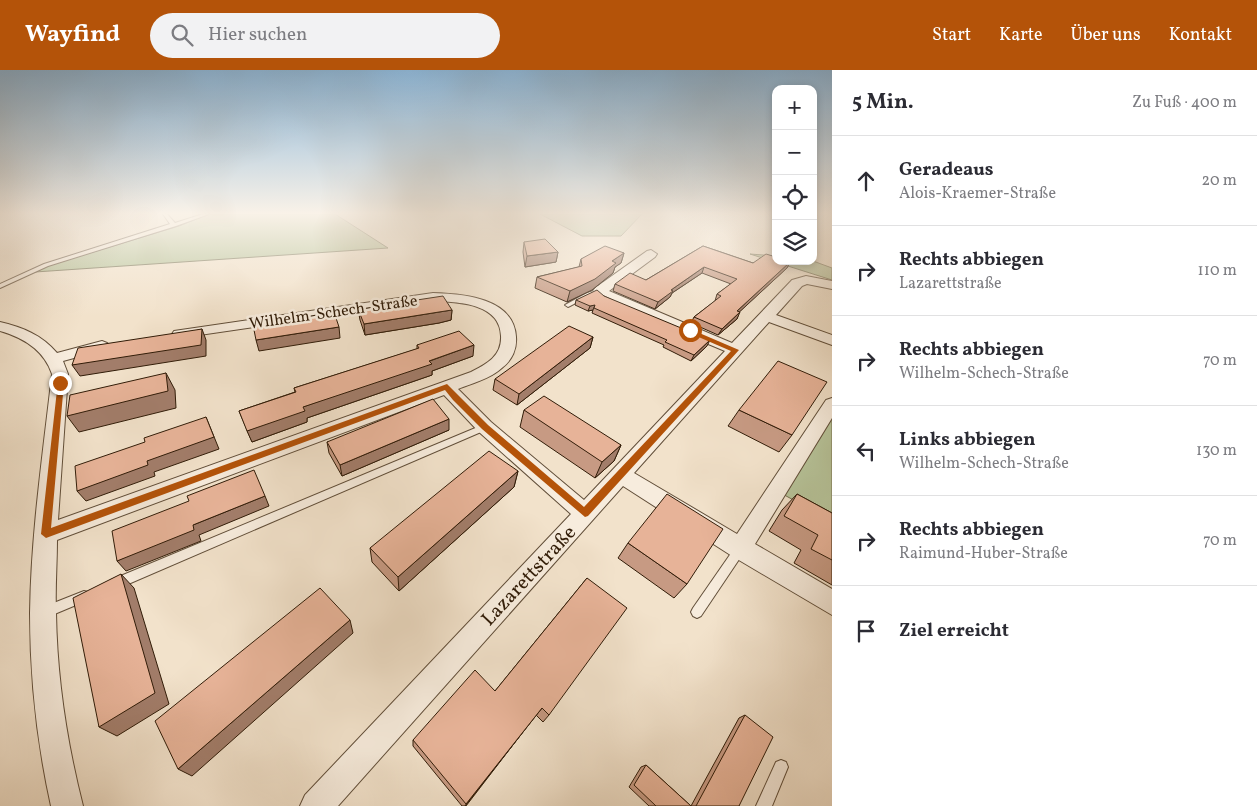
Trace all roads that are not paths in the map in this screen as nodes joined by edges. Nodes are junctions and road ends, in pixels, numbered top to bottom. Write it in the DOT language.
graph roads {
  1 [pos="99,248"];
  2 [pos="651,254"];
  3 [pos="0,286"];
  4 [pos="832,286"];
  5 [pos="600,290"];
  6 [pos="568,305"];
  7 [pos="766,316"];
  8 [pos="0,326"];
  9 [pos="162,337"];
  10 [pos="832,340"];
  11 [pos="113,344"];
  12 [pos="735,350"];
  13 [pos="55,358"];
  14 [pos="447,387"];
  15 [pos="832,404"];
  16 [pos="485,427"];
  17 [pos="620,475"];
  18 [pos="585,513"];
  19 [pos="757,522"];
  20 [pos="46,534"];
  21 [pos="740,548"];
  22 [pos="832,603"];
  23 [pos="697,612"];
  24 [pos="43,613"];
  25 [pos="781,767"];
  26 [pos="67,806"];
  27 [pos="316,806"];
  28 [pos="764,806"];
  1 -- 3 [label="lane"];
  2 -- 5 [label="street"];
  4 -- 7 [label="street, Lazarettstraße"];
  5 -- 6 [label="lane"];
  5 -- 12 [label="street"];
  7 -- 10 [label="street"];
  7 -- 12 [label="street, Lazarettstraße"];
  8 -- 13 [label="street"];
  9 -- 14 [label="street, Wilhelm-Schech-Straße"];
  11 -- 13 [label="street"];
  12 -- 17 [label="street, Lazarettstraße"];
  13 -- 20 [label="street"];
  14 -- 16 [label="street"];
  14 -- 20 [label="street, Wilhelm-Schech-Straße"];
  15 -- 19 [label="street"];
  16 -- 18 [label="street"];
  16 -- 24 [label="lane"];
  17 -- 18 [label="street, Lazarettstraße"];
  17 -- 21 [label="street"];
  18 -- 27 [label="street, Lazarettstraße"];
  19 -- 21 [label="street"];
  20 -- 24 [label="street"];
  21 -- 22 [label="street"];
  21 -- 23 [label="lane"];
  24 -- 26 [label="street"];
  25 -- 28 [label="lane"];
}
